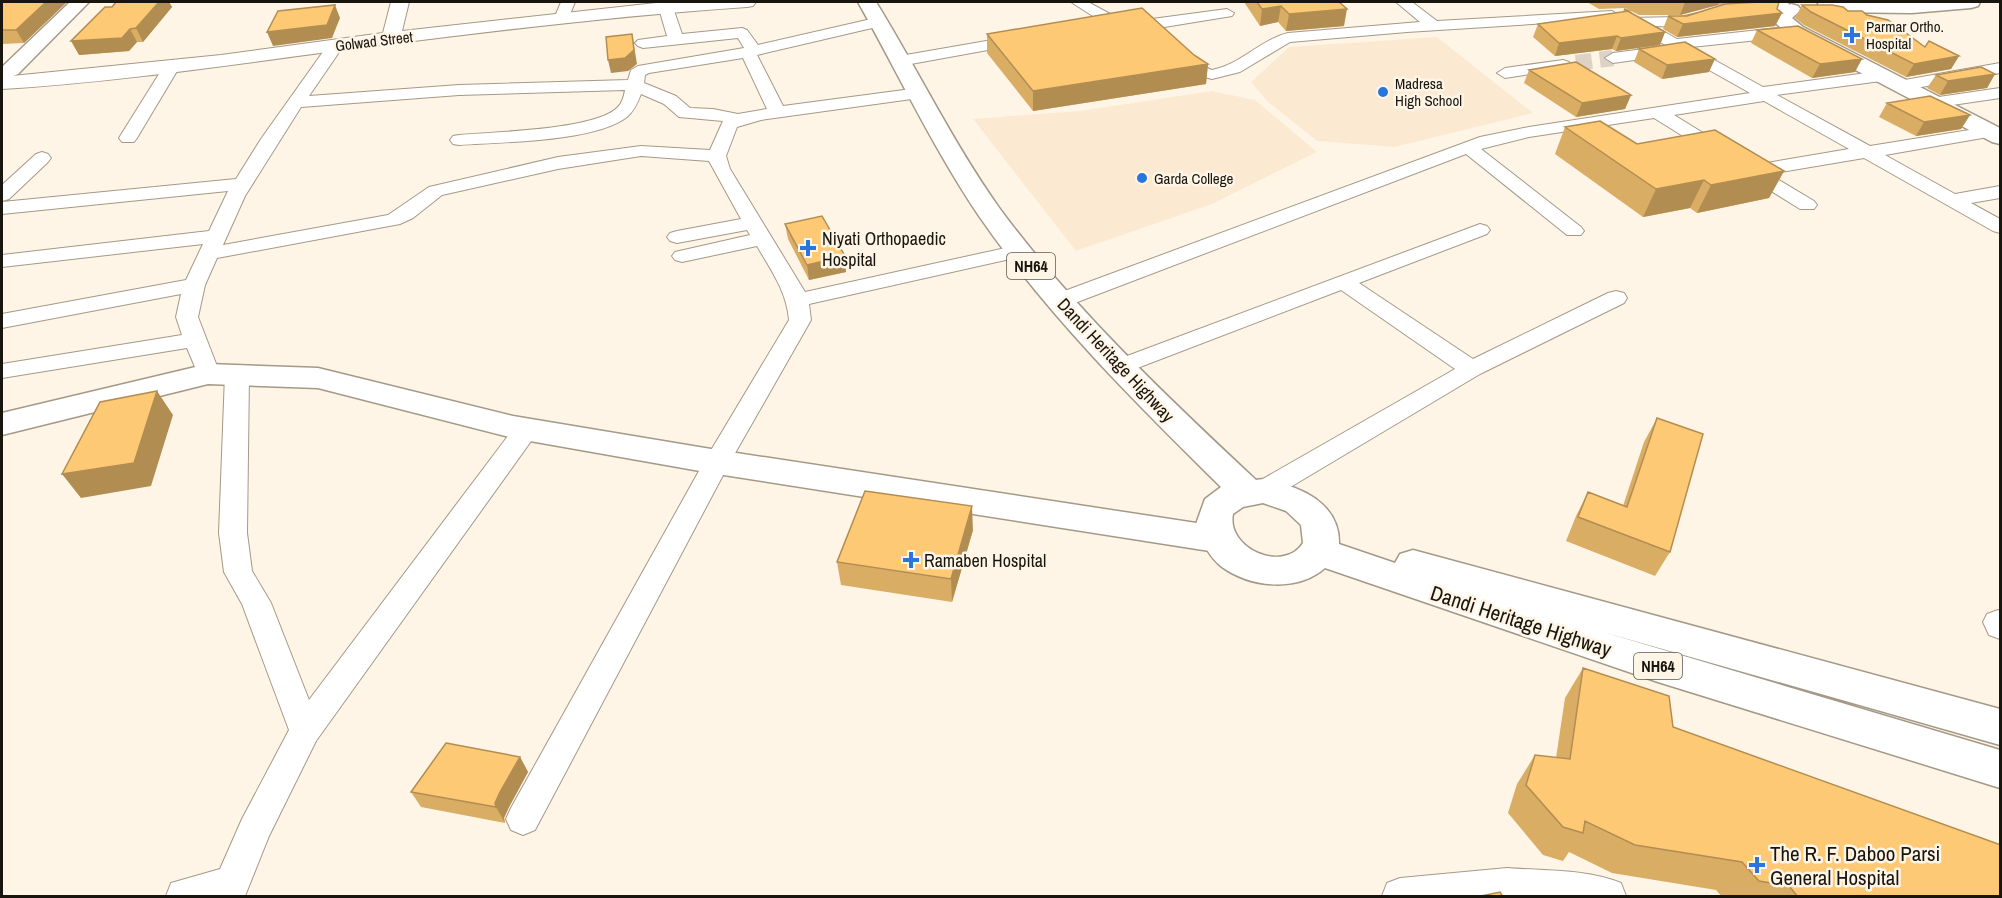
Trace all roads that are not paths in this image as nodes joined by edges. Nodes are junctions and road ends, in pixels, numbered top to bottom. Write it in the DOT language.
graph roads {
  1 [pos="80,2"];
  2 [pos="400,2"];
  3 [pos="747,2"];
  4 [pos="1078,2"];
  5 [pos="1403,2"];
  6 [pos="1561,2"];
  7 [pos="1971,2"];
  8 [pos="664,4"];
  9 [pos="1822,4"];
  10 [pos="1784,6"];
  11 [pos="564,10"];
  12 [pos="874,12"];
  13 [pos="1227,13"];
  14 [pos="1107,18"];
  15 [pos="1587,18"];
  16 [pos="1139,20"];
  17 [pos="1634,21"];
  18 [pos="1436,26"];
  19 [pos="1796,31"];
  20 [pos="1064,32"];
  21 [pos="1041,36"];
  22 [pos="391,38"];
  23 [pos="676,39"];
  24 [pos="643,43"];
  25 [pos="336,45"];
  26 [pos="1679,46"];
  27 [pos="752,51"];
  28 [pos="1612,58"];
  29 [pos="900,61"];
  30 [pos="1576,63"];
  31 [pos="172,66"];
  32 [pos="2001,68"];
  33 [pos="1505,73"];
  34 [pos="2,75"];
  35 [pos="1890,81"];
  36 [pos="2,83"];
  37 [pos="635,85"];
  38 [pos="919,93"];
  39 [pos="2001,93"];
  40 [pos="1762,94"];
  41 [pos="296,102"];
  42 [pos="1932,103"];
  43 [pos="777,112"];
  44 [pos="1658,113"];
  45 [pos="737,119"];
  46 [pos="1994,135"];
  47 [pos="128,138"];
  48 [pos="459,140"];
  49 [pos="1468,147"];
  50 [pos="1869,153"];
  51 [pos="717,156"];
  52 [pos="42,158"];
  53 [pos="1752,171"];
  54 [pos="243,184"];
  55 [pos="2001,192"];
  56 [pos="2,195"];
  57 [pos="1954,200"];
  58 [pos="1807,205"];
  59 [pos="2,208"];
  60 [pos="2001,226"];
  61 [pos="1480,230"];
  62 [pos="757,231"];
  63 [pos="1574,231"];
  64 [pos="212,245"];
  65 [pos="679,247"];
  66 [pos="1018,251"];
  67 [pos="2,261"];
  68 [pos="1343,282"];
  69 [pos="194,285"];
  70 [pos="1616,298"];
  71 [pos="797,300"];
  72 [pos="1059,301"];
  73 [pos="2,321"];
  74 [pos="195,340"];
  75 [pos="1119,367"];
  76 [pos="1472,369"];
  77 [pos="2,371"];
  78 [pos="223,374"];
  79 [pos="2,424"];
  80 [pos="526,430"];
  81 [pos="717,462"];
  82 [pos="1255,491"];
  83 [pos="1216,538"];
  84 [pos="1321,545"];
  85 [pos="2001,727"];
  86 [pos="305,731"];
  87 [pos="2001,769"];
  88 [pos="523,819"];
  89 [pos="230,890"];
  90 [pos="184,897"];
  91 [pos="1400,897"];
  92 [pos="1608,897"];
  1 -- 34 [label="main road"];
  2 -- 22 [label="street"];
  3 -- 8 [label="street, Golwad Street"];
  4 -- 14 [label="street"];
  5 -- 18 [label="street"];
  6 -- 15 [label="street"];
  7 -- 9 [label="main road"];
  8 -- 11 [label="street, Golwad Street"];
  8 -- 23 [label="street"];
  9 -- 10 [label="main road"];
  10 -- 17 [label="street"];
  10 -- 19 [label="main road"];
  11 -- 22 [label="street, Golwad Street"];
  12 -- 27 [label="street"];
  12 -- 29 [label="main road, Dandi Heritage Highway / NH64"];
  13 -- 16 [label="street"];
  14 -- 16 [label="street"];
  14 -- 20 [label="street"];
  15 -- 17 [label="street"];
  15 -- 18 [label="street"];
  16 -- 18 [label="street"];
  17 -- 26 [label="street"];
  19 -- 26 [label="street"];
  19 -- 35 [label="main road"];
  21 -- 29 [label="street"];
  22 -- 25 [label="street, Golwad Street"];
  23 -- 24 [label="street"];
  23 -- 27 [label="street"];
  25 -- 31 [label="street, Golwad Street"];
  25 -- 41 [label="street"];
  26 -- 28 [label="street"];
  26 -- 40 [label="street"];
  27 -- 37 [label="street"];
  27 -- 43 [label="street"];
  29 -- 38 [label="main road, Dandi Heritage Highway / NH64"];
  30 -- 33 [label="street"];
  31 -- 36 [label="street, Golwad Street"];
  31 -- 47 [label="street"];
  32 -- 35 [label="street"];
  35 -- 40 [label="street"];
  35 -- 42 [label="main road"];
  37 -- 41 [label="street"];
  37 -- 45 [label="street"];
  37 -- 48 [label="street"];
  38 -- 43 [label="street"];
  38 -- 66 [label="main road, Dandi Heritage Highway / NH64"];
  39 -- 42 [label="street"];
  40 -- 44 [label="street"];
  40 -- 50 [label="street"];
  41 -- 54 [label="street"];
  42 -- 46 [label="main road"];
  43 -- 45 [label="street"];
  44 -- 49 [label="street"];
  44 -- 53 [label="street"];
  45 -- 51 [label="street"];
  46 -- 50 [label="street"];
  49 -- 63 [label="street"];
  49 -- 72 [label="street"];
  50 -- 53 [label="street"];
  50 -- 57 [label="street"];
  51 -- 62 [label="street"];
  51 -- 64 [label="street"];
  52 -- 56 [label="street"];
  53 -- 58 [label="street"];
  54 -- 59 [label="street"];
  54 -- 64 [label="street"];
  55 -- 57 [label="street"];
  57 -- 60 [label="street"];
  61 -- 68 [label="street"];
  62 -- 65 [label="street"];
  62 -- 71 [label="street"];
  64 -- 67 [label="street"];
  64 -- 69 [label="street"];
  66 -- 71 [label="street"];
  66 -- 72 [label="main road, Dandi Heritage Highway / NH64"];
  68 -- 75 [label="street"];
  68 -- 76 [label="street"];
  69 -- 73 [label="street"];
  69 -- 74 [label="street"];
  70 -- 76 [label="street"];
  71 -- 81 [label="street"];
  72 -- 75 [label="main road, Dandi Heritage Highway / NH64"];
  74 -- 77 [label="street"];
  74 -- 78 [label="street"];
  75 -- 82 [label="main road, Dandi Heritage Highway / NH64"];
  76 -- 82 [label="street"];
  78 -- 79 [label="main road"];
  78 -- 80 [label="main road"];
  78 -- 86 [label="street"];
  80 -- 81 [label="main road"];
  80 -- 86 [label="street"];
  81 -- 83 [label="main road"];
  81 -- 88 [label="street"];
  82 -- 83 [label="main road"];
  82 -- 84 [label="main road, NH64"];
  83 -- 84 [label="main road"];
  84 -- 85 [label="main road, Dandi Heritage Highway / NH64"];
  84 -- 87 [label="main road, Dandi Heritage Highway / NH64"];
  86 -- 89 [label="street"];
  89 -- 90 [label="street"];
  91 -- 92 [label="street"];
}
